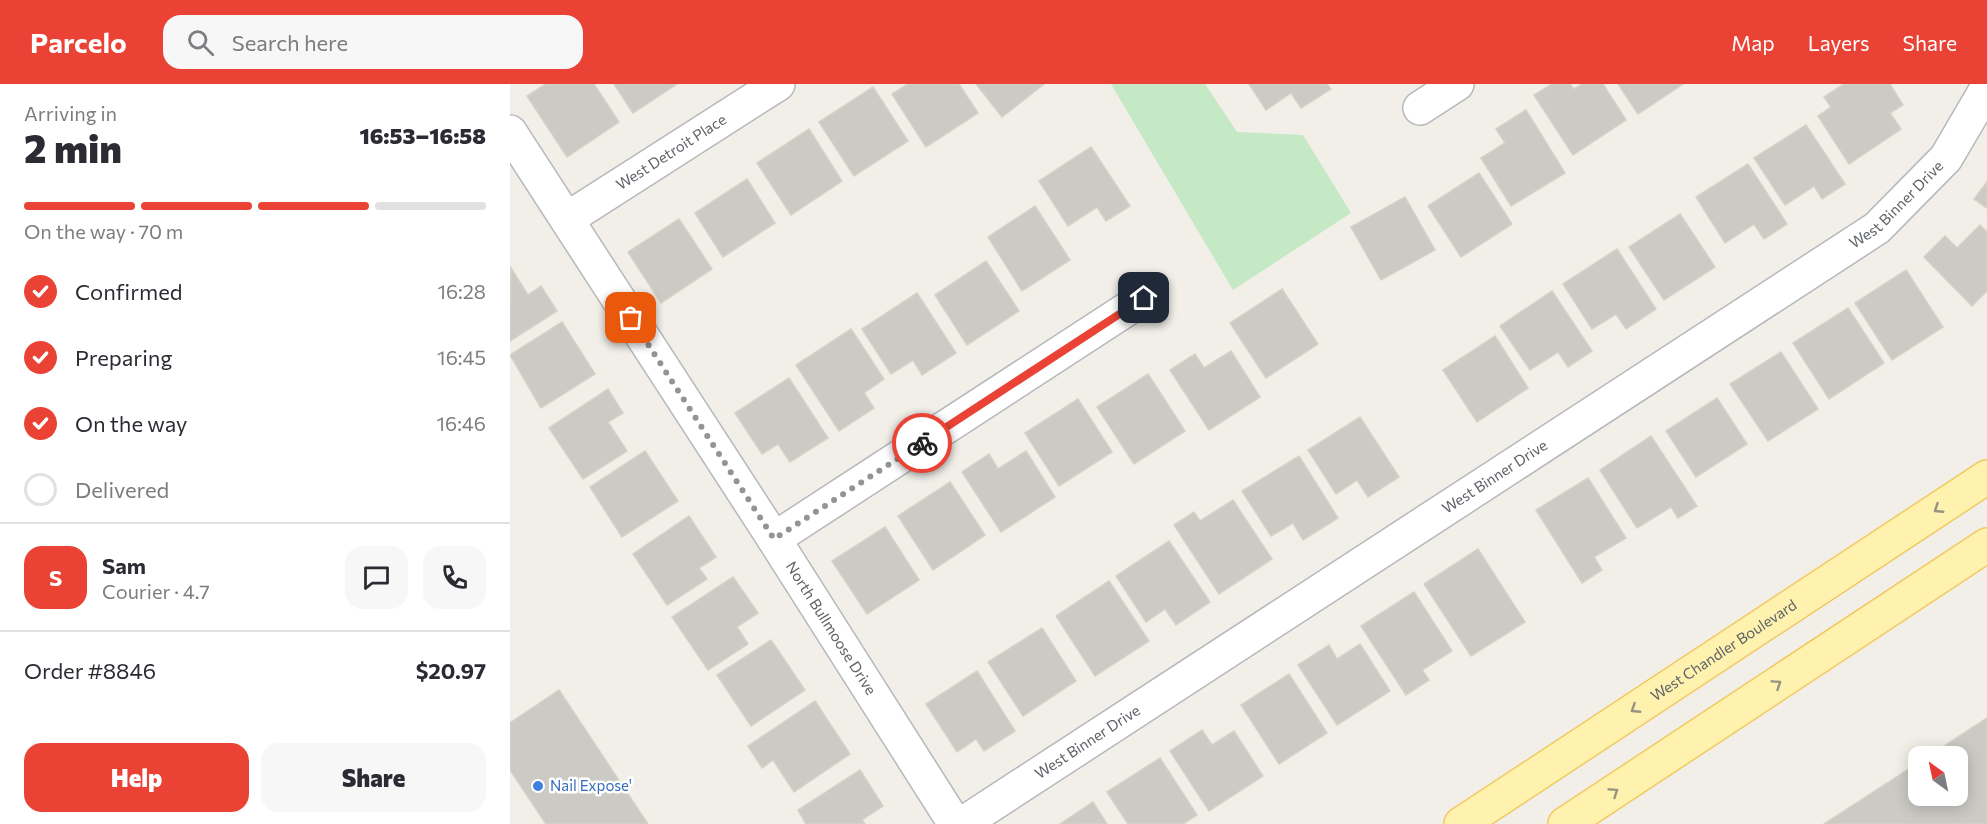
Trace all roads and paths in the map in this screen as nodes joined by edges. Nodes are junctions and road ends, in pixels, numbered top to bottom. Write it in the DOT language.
graph roads {
  1 [pos="778,84"];
  2 [pos="1457,84"];
  3 [pos="1987,88"];
  4 [pos="1420,108"];
  5 [pos="510,132"];
  6 [pos="567,219"];
  7 [pos="1144,298"];
  8 [pos="1987,477"];
  9 [pos="774,539"];
  10 [pos="1987,544"];
  11 [pos="955,824"];
  12 [pos="962,824"];
  13 [pos="1461,824"];
  14 [pos="1565,824"];
  1 -- 6 [label="street, West Detroit Place"];
  2 -- 4 [label="street"];
  3 -- 12 [label="street, West Binner Drive"];
  5 -- 6 [label="street, North Bullmoose Drive"];
  6 -- 9 [label="street, North Bullmoose Drive"];
  7 -- 9 [label="street"];
  8 -- 13 [label="main road, West Chandler Boulevard, one-way"];
  9 -- 11 [label="street, North Bullmoose Drive"];
  14 -- 10 [label="main road, one-way"];
}
